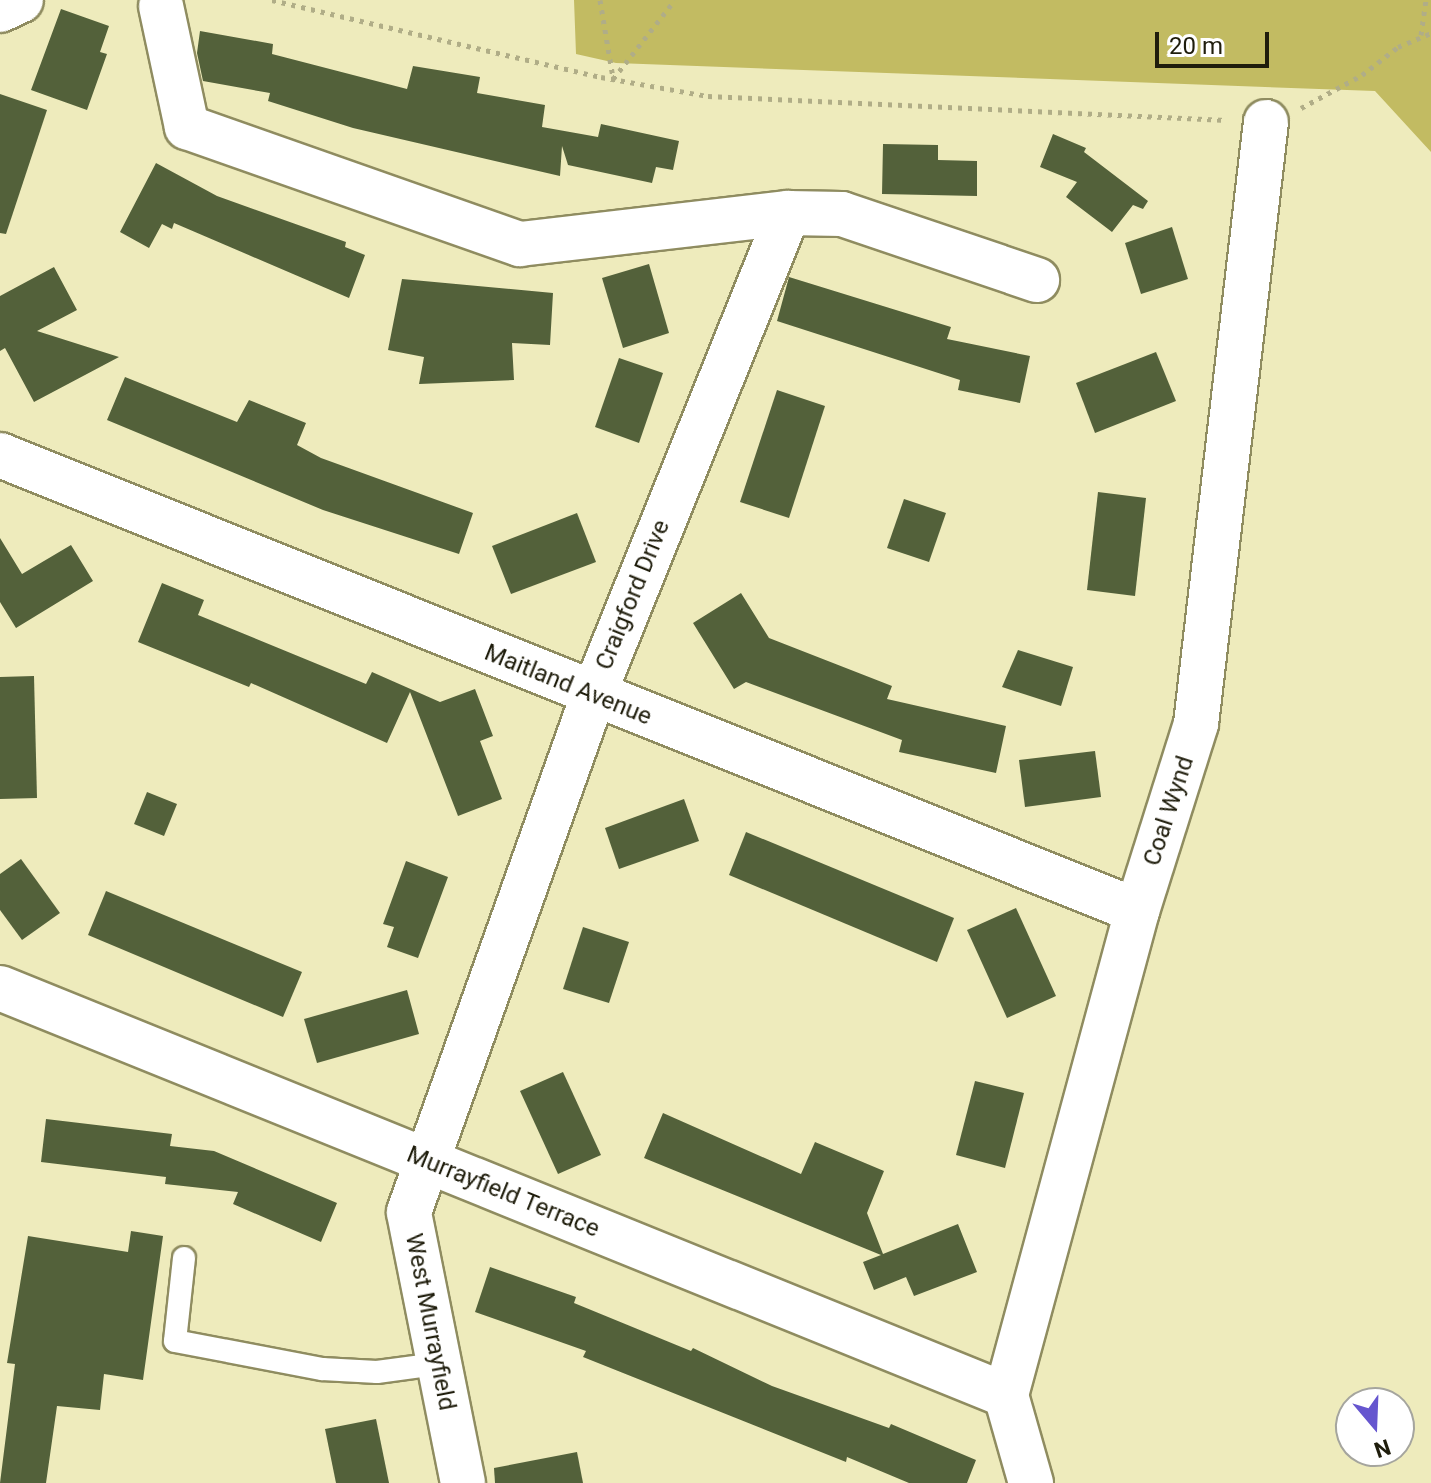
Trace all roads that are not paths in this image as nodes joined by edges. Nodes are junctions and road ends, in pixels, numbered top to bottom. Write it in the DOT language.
graph roads {
  1 [pos="21,0"];
  2 [pos="161,6"];
  3 [pos="0,10"];
  4 [pos="1266,122"];
  5 [pos="788,213"];
  6 [pos="1037,280"];
  7 [pos="0,455"];
  8 [pos="593,696"];
  9 [pos="1137,911"];
  10 [pos="0,988"];
  11 [pos="423,1162"];
  12 [pos="184,1258"];
  13 [pos="437,1364"];
  14 [pos="1006,1395"];
  15 [pos="463,1483"];
  16 [pos="1031,1483"];
  1 -- 3 [label="street"];
  2 -- 5 [label="street"];
  4 -- 9 [label="street, Coal Wynd"];
  5 -- 6 [label="street"];
  5 -- 8 [label="street, Craigford Drive"];
  7 -- 8 [label="street, Maitland Avenue"];
  8 -- 9 [label="street, Maitland Avenue"];
  8 -- 11 [label="street, Craigford Drive"];
  9 -- 14 [label="street, Coal Wynd"];
  10 -- 11 [label="street, Murrayfield Terrace"];
  11 -- 13 [label="street, West Murrayfield"];
  11 -- 14 [label="street, Murrayfield Terrace"];
  12 -- 13 [label="lane"];
  13 -- 15 [label="street, West Murrayfield"];
  14 -- 16 [label="street"];
}
